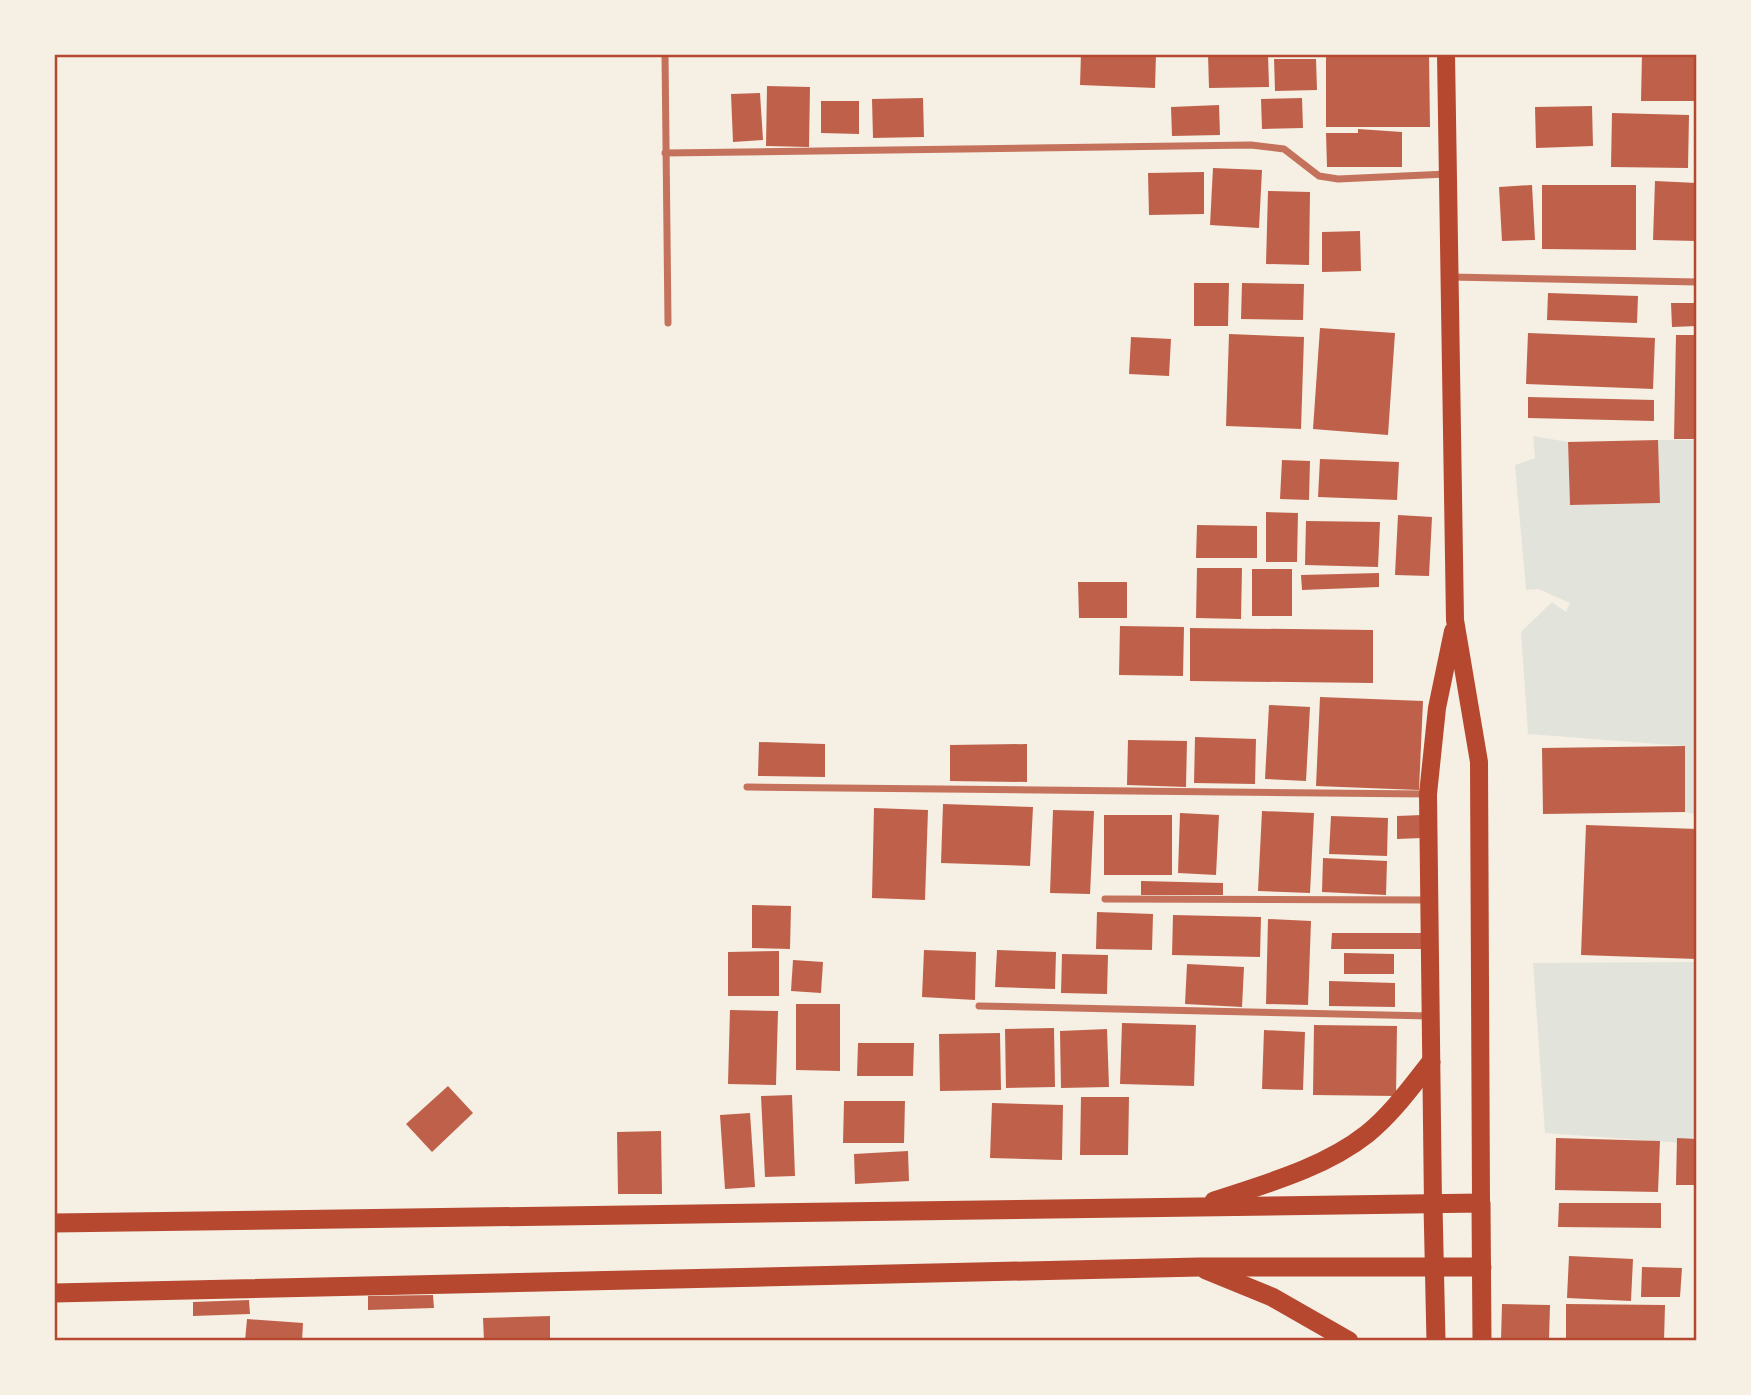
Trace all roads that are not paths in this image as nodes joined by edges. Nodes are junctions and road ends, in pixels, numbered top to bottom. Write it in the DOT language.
graph roads {
  1 [pos="665,54"];
  2 [pos="1446,54"];
  3 [pos="665,153"];
  4 [pos="1447,174"];
  5 [pos="1450,278"];
  6 [pos="1697,282"];
  7 [pos="668,323"];
  8 [pos="1455,620"];
  9 [pos="747,787"];
  10 [pos="1428,794"];
  11 [pos="1105,899"];
  12 [pos="1429,900"];
  13 [pos="979,1006"];
  14 [pos="1431,1016"];
  15 [pos="1431,1062"];
  16 [pos="1481,1203"];
  17 [pos="1433,1205"];
  18 [pos="1196,1207"];
  19 [pos="54,1223"];
  20 [pos="1482,1266"];
  21 [pos="1199,1267"];
  22 [pos="1434,1267"];
  23 [pos="54,1293"];
  24 [pos="1349,1341"];
  25 [pos="1436,1341"];
  26 [pos="1482,1341"];
  1 -- 3 [label="street"];
  2 -- 4 [label="main road"];
  3 -- 4 [label="street"];
  3 -- 7 [label="street"];
  4 -- 5 [label="main road"];
  5 -- 6 [label="street"];
  5 -- 8 [label="main road"];
  8 -- 10 [label="main road"];
  8 -- 16 [label="main road"];
  9 -- 10 [label="street"];
  10 -- 12 [label="main road"];
  11 -- 12 [label="street"];
  12 -- 14 [label="main road"];
  13 -- 14 [label="street"];
  14 -- 15 [label="main road"];
  15 -- 17 [label="main road"];
  15 -- 18 [label="highway"];
  16 -- 17 [label="highway"];
  16 -- 20 [label="highway"];
  17 -- 18 [label="highway"];
  17 -- 22 [label="highway"];
  18 -- 19 [label="highway"];
  20 -- 22 [label="highway"];
  20 -- 26 [label="highway"];
  21 -- 22 [label="highway"];
  21 -- 23 [label="highway"];
  21 -- 24 [label="highway"];
  22 -- 25 [label="highway"];
}
